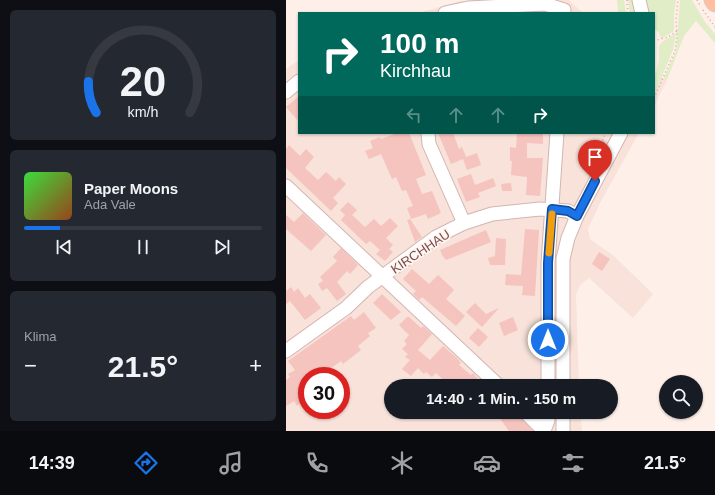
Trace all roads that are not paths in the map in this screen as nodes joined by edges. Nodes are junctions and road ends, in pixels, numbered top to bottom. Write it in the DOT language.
graph roads {
  1 [pos="638,0"];
  2 [pos="713,0"];
  3 [pos="715,3"];
  4 [pos="564,11"];
  5 [pos="450,12"];
  6 [pos="642,12"];
  7 [pos="298,82"];
  8 [pos="286,92"];
  9 [pos="428,134"];
  10 [pos="557,134"];
  11 [pos="620,134"];
  12 [pos="286,186"];
  13 [pos="552,209"];
  14 [pos="577,216"];
  15 [pos="464,223"];
  16 [pos="383,276"];
  17 [pos="286,351"];
  18 [pos="492,379"];
  19 [pos="548,379"];
  20 [pos="563,379"];
  21 [pos="532,419"];
  22 [pos="548,419"];
  23 [pos="563,419"];
  24 [pos="544,431"];
  25 [pos="563,431"];
  1 -- 6 [label="street"];
  2 -- 3 [label="main road"];
  4 -- 5 [label="street"];
  7 -- 8 [label="street"];
  9 -- 15 [label="street"];
  10 -- 13 [label="street"];
  11 -- 14 [label="street"];
  12 -- 16 [label="street"];
  13 -- 14 [label="street, KIRCHHAU"];
  13 -- 15 [label="street, KIRCHHAU"];
  13 -- 19 [label="street"];
  14 -- 20 [label="street"];
  15 -- 16 [label="street, KIRCHHAU"];
  16 -- 17 [label="street, KIRCHHAU"];
  16 -- 18 [label="street"];
  21 -- 24 [label="street"];
  22 -- 24 [label="street"];
  23 -- 25 [label="street"];
}
